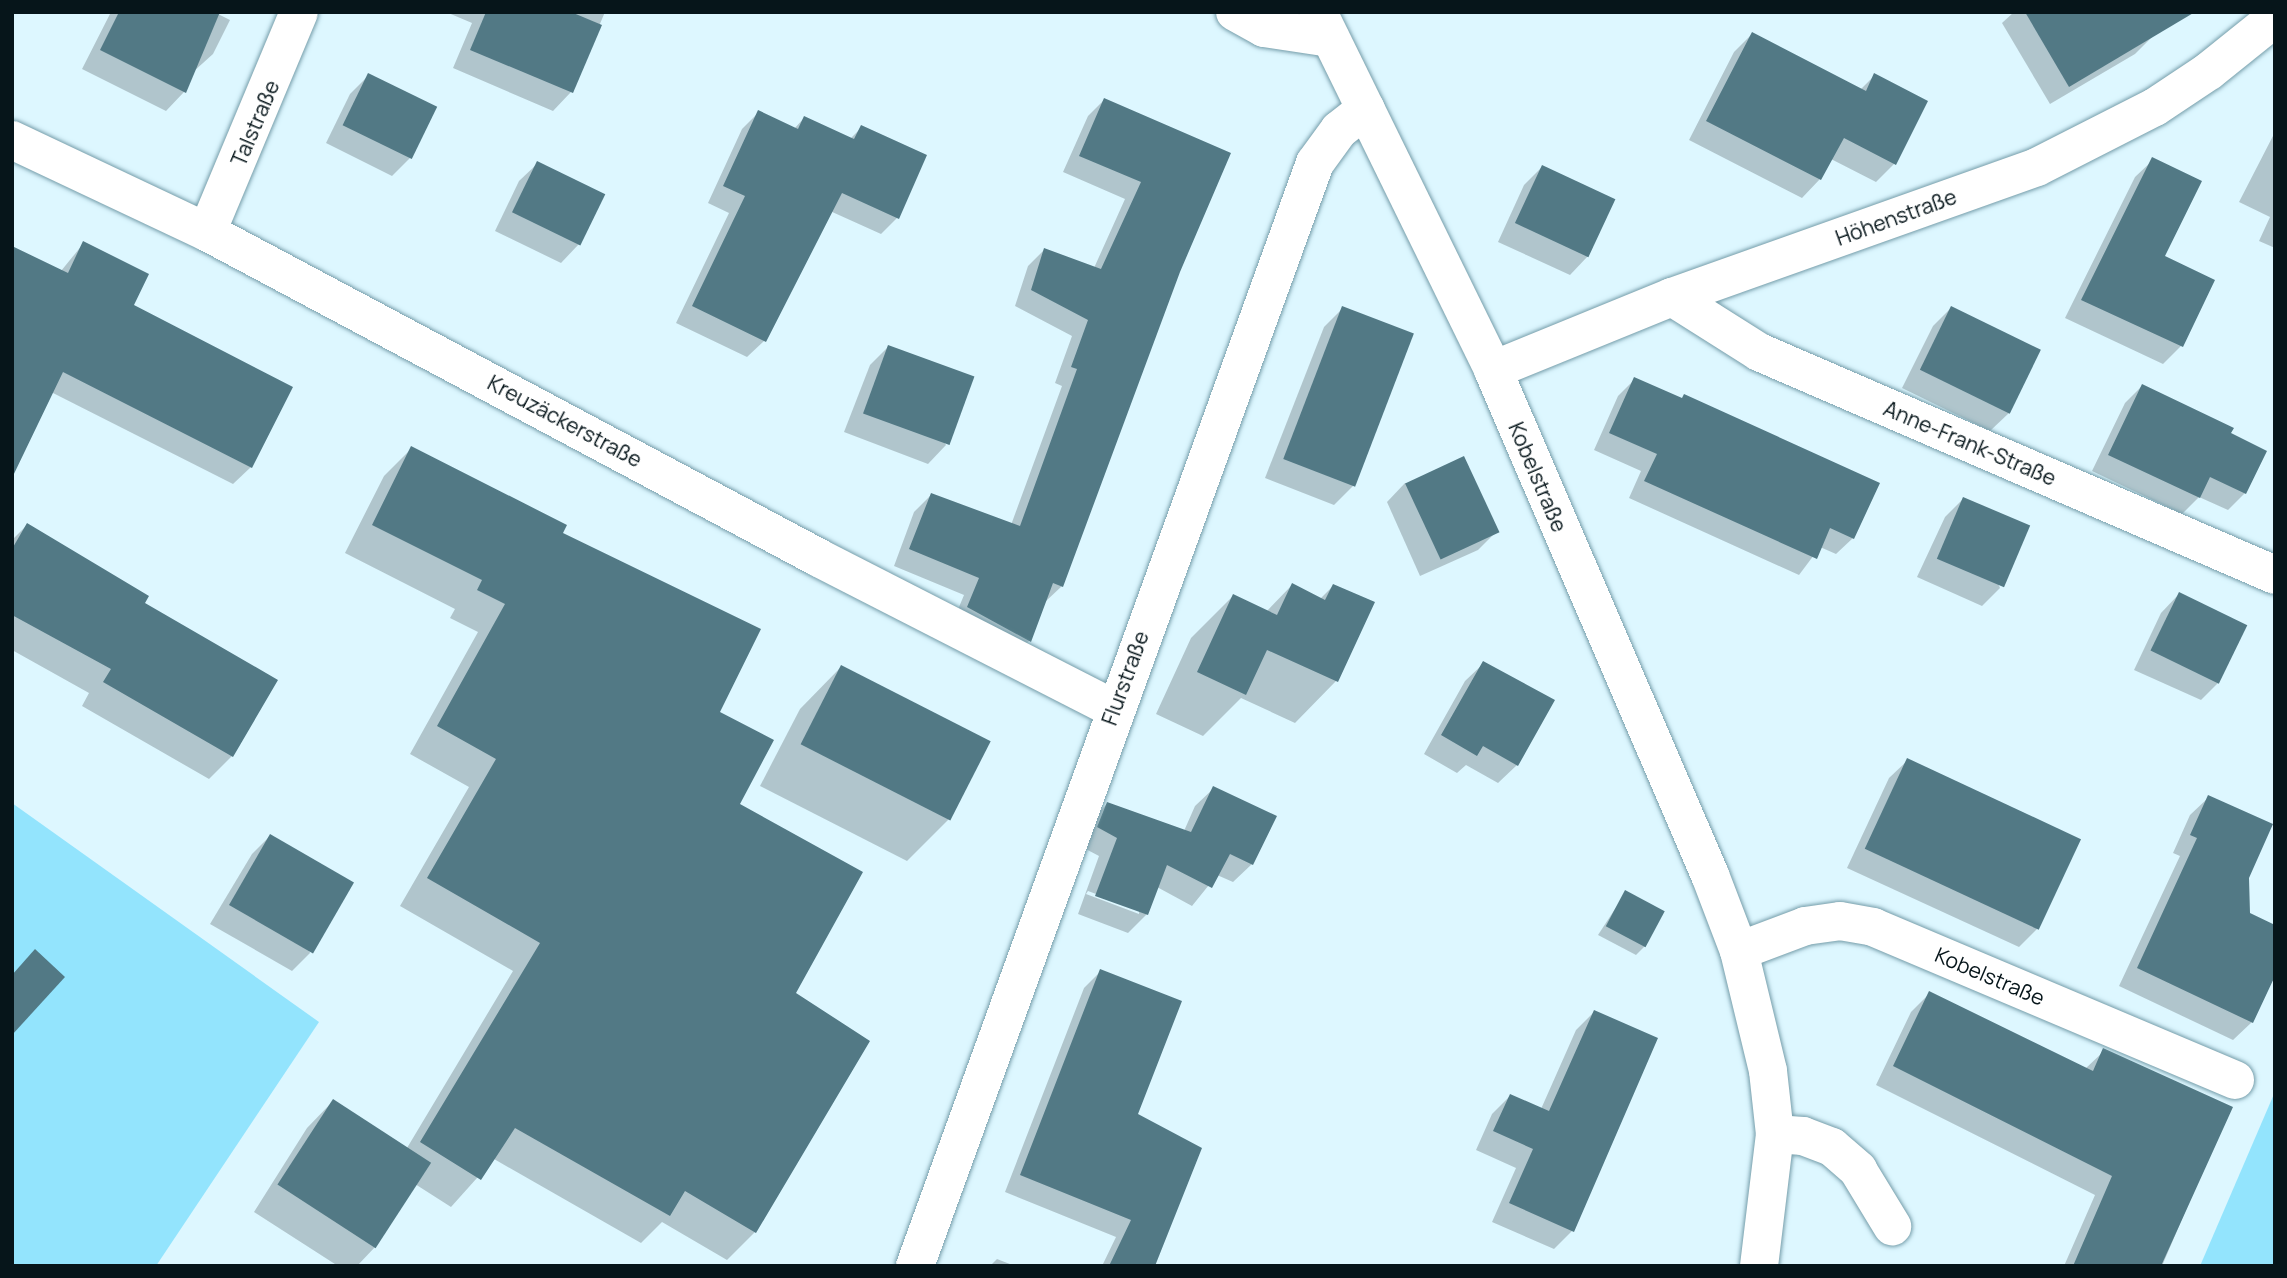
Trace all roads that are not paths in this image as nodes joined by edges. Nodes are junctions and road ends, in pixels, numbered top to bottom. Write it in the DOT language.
graph roads {
  1 [pos="299,12"];
  2 [pos="1235,12"];
  3 [pos="2275,18"];
  4 [pos="1324,25"];
  5 [pos="1366,110"];
  6 [pos="12,140"];
  7 [pos="207,232"];
  8 [pos="1672,298"];
  9 [pos="1493,370"];
  10 [pos="2275,575"];
  11 [pos="1114,709"];
  12 [pos="1738,951"];
  13 [pos="2235,1080"];
  14 [pos="1775,1134"];
  15 [pos="1892,1226"];
  16 [pos="915,1266"];
  17 [pos="1759,1266"];
  1 -- 7 [label="street, Talstraße"];
  2 -- 4 [label="street"];
  3 -- 8 [label="street, Höhenstraße"];
  4 -- 5 [label="street, Kobelstraße"];
  5 -- 9 [label="street, Kobelstraße"];
  5 -- 11 [label="street, Flurstraße"];
  6 -- 7 [label="street, Kreuzäckerstraße"];
  7 -- 11 [label="street, Kreuzäckerstraße"];
  8 -- 9 [label="street, Höhenstraße"];
  8 -- 10 [label="street, Anne-Frank-Straße"];
  9 -- 12 [label="street, Kobelstraße"];
  11 -- 16 [label="street, Flurstraße"];
  12 -- 13 [label="street, Kobelstraße"];
  12 -- 14 [label="street, Kobelstraße"];
  14 -- 15 [label="street"];
  14 -- 17 [label="street, Kobelstraße"];
}
